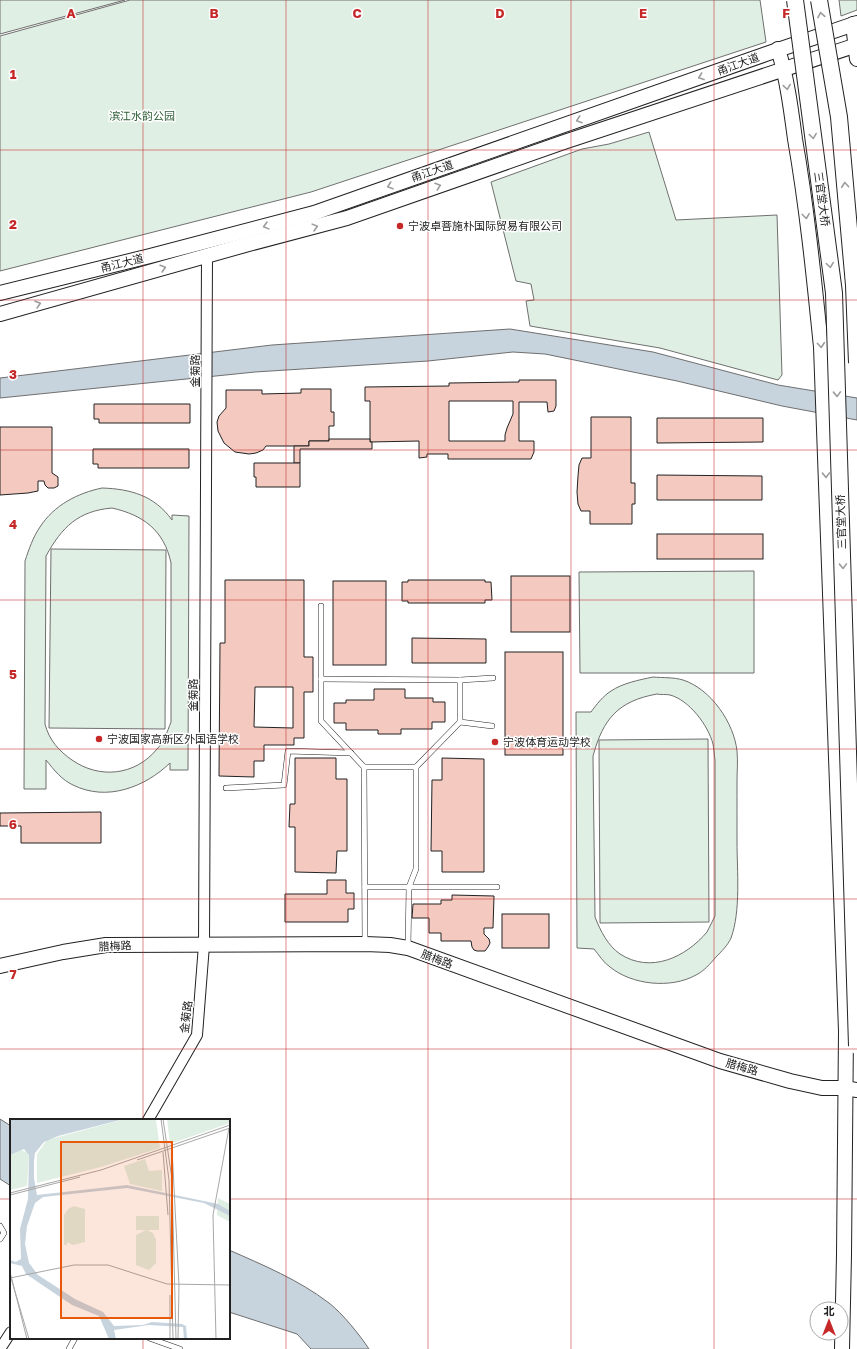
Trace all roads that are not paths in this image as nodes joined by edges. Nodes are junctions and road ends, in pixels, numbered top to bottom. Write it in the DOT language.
graph roads {
  1 [pos="795,0"];
  2 [pos="819,0"];
  3 [pos="855,24"];
  4 [pos="778,49"];
  5 [pos="857,50"];
  6 [pos="784,68"];
  7 [pos="207,256"];
  8 [pos="0,294"];
  9 [pos="0,314"];
  10 [pos="857,363"];
  11 [pos="321,606"];
  12 [pos="493,678"];
  13 [pos="321,679"];
  14 [pos="460,680"];
  15 [pos="460,722"];
  16 [pos="492,726"];
  17 [pos="351,753"];
  18 [pos="364,767"];
  19 [pos="416,767"];
  20 [pos="226,788"];
  21 [pos="364,887"];
  22 [pos="409,887"];
  23 [pos="497,887"];
  24 [pos="365,944"];
  25 [pos="204,945"];
  26 [pos="408,948"];
  27 [pos="0,966"];
  28 [pos="857,1046"];
  29 [pos="851,1089"];
  30 [pos="149,1119"];
  31 [pos="0,1226"];
  32 [pos="0,1239"];
  33 [pos="10,1334"];
  34 [pos="74,1339"];
  35 [pos="152,1339"];
  36 [pos="0,1349"];
  37 [pos="69,1349"];
  38 [pos="180,1349"];
  39 [pos="842,1349"];
  1 -- 28 [label="main road, 三官堂大桥, one-way, bridge"];
  10 -- 2 [label="main road, 三官堂大桥, one-way, bridge"];
  3 -- 4 [label="street, 甬江大道"];
  3 -- 5 [label="street"];
  4 -- 6 [label="street"];
  4 -- 8 [label="street, 甬江大道, one-way"];
  5 -- 6 [label="street, 甬江大道"];
  7 -- 6 [label="street, 甬江大道, one-way"];
  6 -- 29 [label="street, one-way"];
  9 -- 7 [label="street, 甬江大道, one-way"];
  7 -- 25 [label="street, 金菊路"];
  11 -- 13 [label="lane"];
  12 -- 14 [label="lane"];
  13 -- 14 [label="lane"];
  13 -- 17 [label="lane"];
  14 -- 15 [label="lane"];
  15 -- 16 [label="lane"];
  15 -- 19 [label="lane"];
  17 -- 18 [label="lane"];
  17 -- 20 [label="lane"];
  18 -- 19 [label="lane"];
  18 -- 21 [label="lane"];
  19 -- 22 [label="lane"];
  21 -- 22 [label="lane"];
  21 -- 24 [label="lane"];
  22 -- 23 [label="lane"];
  22 -- 26 [label="lane"];
  24 -- 25 [label="street, 腊梅路"];
  24 -- 26 [label="street, 腊梅路"];
  25 -- 27 [label="street, 腊梅路"];
  25 -- 30 [label="street, 金菊路"];
  26 -- 29 [label="street, 腊梅路"];
  29 -- 39 [label="street"];
  31 -- 32 [label="lane"];
  33 -- 36 [label="street"];
  34 -- 37 [label="lane"];
  35 -- 38 [label="lane"];
}
